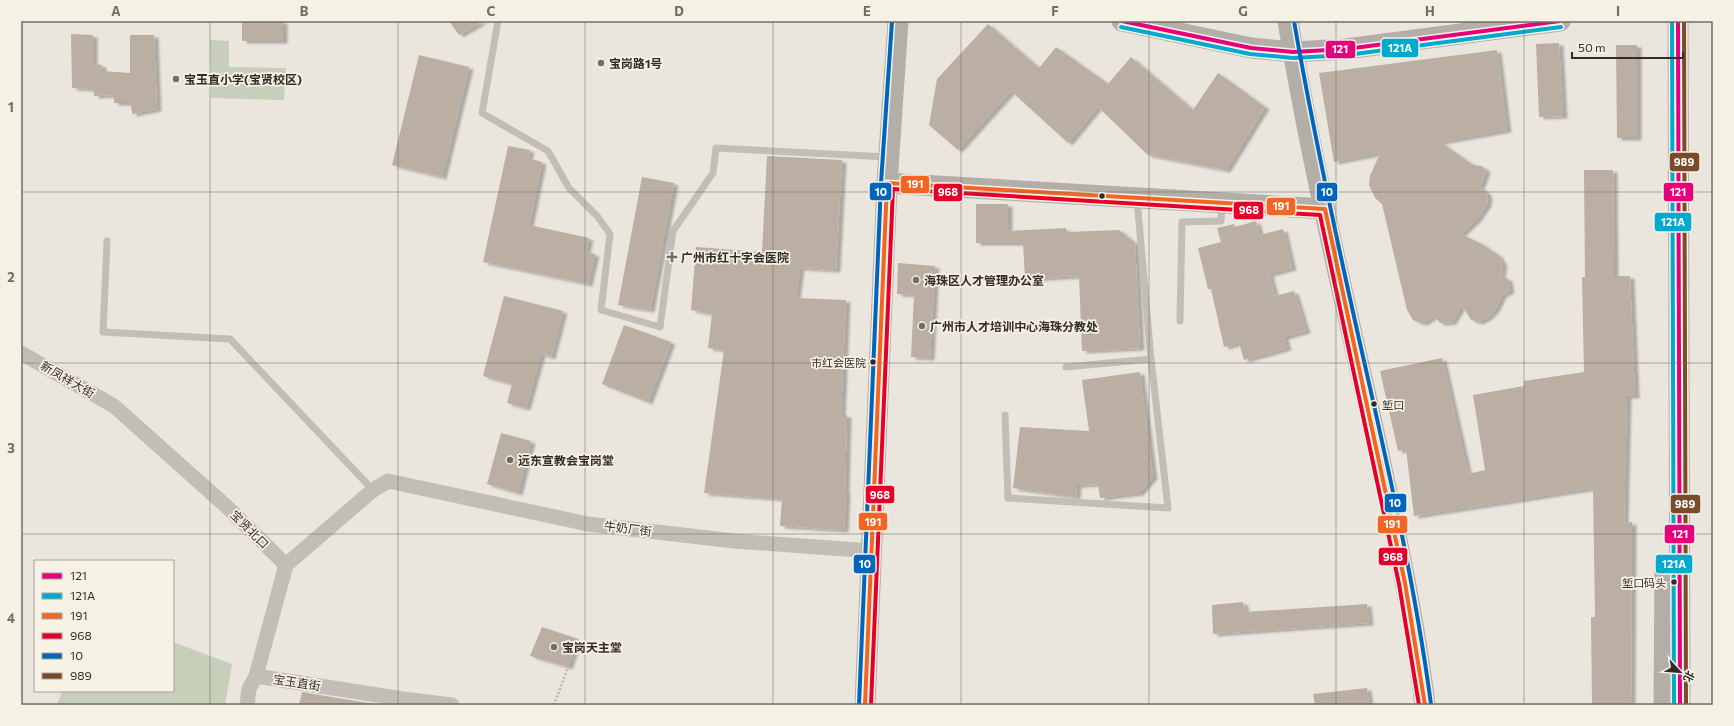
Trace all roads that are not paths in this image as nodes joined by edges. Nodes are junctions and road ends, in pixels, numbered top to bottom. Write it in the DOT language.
graph roads {
  1 [pos="498,21"];
  2 [pos="898,21"];
  3 [pos="1122,21"];
  4 [pos="1288,21"];
  5 [pos="1560,21"];
  6 [pos="1664,21"];
  7 [pos="1678,21"];
  8 [pos="1293,52"];
  9 [pos="889,157"];
  10 [pos="887,183"];
  11 [pos="1136,196"];
  12 [pos="1222,202"];
  13 [pos="1325,209"];
  14 [pos="108,241"];
  15 [pos="1180,321"];
  16 [pos="21,353"];
  17 [pos="1151,359"];
  18 [pos="1066,367"];
  19 [pos="114,406"];
  20 [pos="1006,415"];
  21 [pos="373,490"];
  22 [pos="872,551"];
  23 [pos="286,565"];
  24 [pos="256,676"];
  25 [pos="247,705"];
  26 [pos="452,705"];
  27 [pos="865,705"];
  28 [pos="1425,705"];
  29 [pos="1664,705"];
  30 [pos="1680,705"];
  1 -- 9 [label="lane"];
  2 -- 9 [label="main road"];
  3 -- 8 [label="main road"];
  4 -- 8 [label="main road"];
  5 -- 8 [label="main road"];
  6 -- 29 [label="main road"];
  7 -- 30 [label="main road"];
  8 -- 13 [label="main road"];
  9 -- 10 [label="main road"];
  10 -- 11 [label="main road"];
  10 -- 22 [label="main road"];
  11 -- 12 [label="main road"];
  11 -- 17 [label="lane"];
  12 -- 13 [label="main road"];
  12 -- 15 [label="lane"];
  13 -- 28 [label="main road"];
  14 -- 21 [label="lane"];
  16 -- 19 [label="street, 新凤祥大街"];
  17 -- 18 [label="lane"];
  17 -- 20 [label="lane"];
  19 -- 23 [label="street, 宝贤北口"];
  21 -- 22 [label="street, 牛奶厂街"];
  21 -- 23 [label="street"];
  22 -- 27 [label="main road"];
  23 -- 24 [label="street, 宝玉直街"];
  24 -- 25 [label="street"];
  24 -- 26 [label="street, 宝玉直街"];
}
